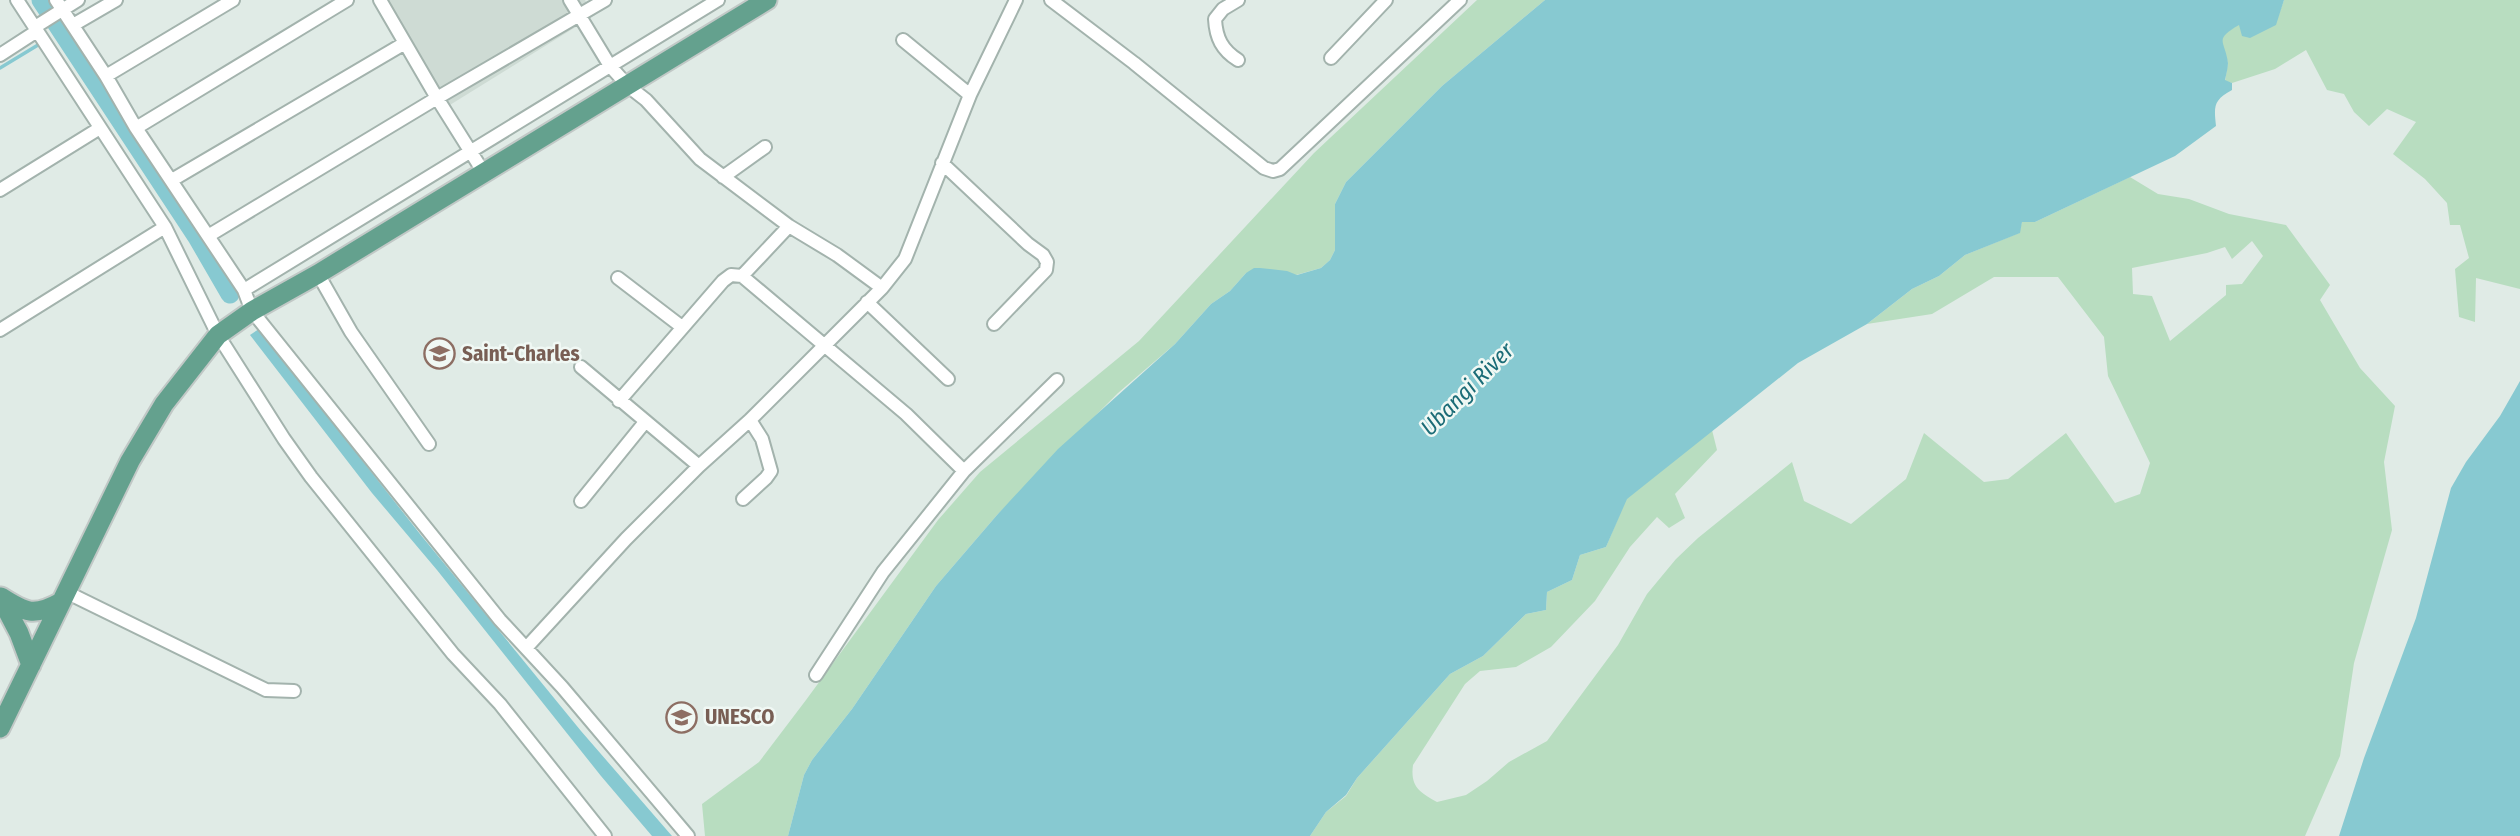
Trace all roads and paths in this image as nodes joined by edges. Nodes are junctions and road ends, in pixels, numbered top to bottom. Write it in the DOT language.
graph roads {
  1 [pos="18,0"];
  2 [pos="78,0"];
  3 [pos="116,0"];
  4 [pos="233,0"];
  5 [pos="347,0"];
  6 [pos="380,0"];
  7 [pos="570,0"];
  8 [pos="605,0"];
  9 [pos="718,0"];
  10 [pos="766,0"];
  11 [pos="1016,0"];
  12 [pos="1051,0"];
  13 [pos="1238,0"];
  14 [pos="1387,0"];
  15 [pos="1460,0"];
  16 [pos="59,5"];
  17 [pos="580,16"];
  18 [pos="73,25"];
  19 [pos="36,29"];
  20 [pos="903,40"];
  21 [pos="405,43"];
  22 [pos="0,55"];
  23 [pos="1331,58"];
  24 [pos="1238,60"];
  25 [pos="610,66"];
  26 [pos="106,76"];
  27 [pos="628,86"];
  28 [pos="970,94"];
  29 [pos="437,98"];
  30 [pos="100,128"];
  31 [pos="136,128"];
  32 [pos="765,147"];
  33 [pos="469,152"];
  34 [pos="942,163"];
  35 [pos="484,173"];
  36 [pos="723,177"];
  37 [pos="172,180"];
  38 [pos="0,190"];
  39 [pos="789,226"];
  40 [pos="165,227"];
  41 [pos="208,236"];
  42 [pos="318,274"];
  43 [pos="742,276"];
  44 [pos="618,278"];
  45 [pos="882,288"];
  46 [pos="244,290"];
  47 [pos="867,302"];
  48 [pos="252,311"];
  49 [pos="994,324"];
  50 [pos="682,327"];
  51 [pos="0,330"];
  52 [pos="218,335"];
  53 [pos="824,344"];
  54 [pos="582,368"];
  55 [pos="948,379"];
  56 [pos="1057,380"];
  57 [pos="619,401"];
  58 [pos="750,420"];
  59 [pos="645,422"];
  60 [pos="429,443"];
  61 [pos="699,466"];
  62 [pos="964,471"];
  63 [pos="743,499"];
  64 [pos="581,500"];
  65 [pos="0,597"];
  66 [pos="64,597"];
  67 [pos="527,647"];
  68 [pos="31,665"];
  69 [pos="816,675"];
  70 [pos="294,691"];
  71 [pos="0,728"];
  72 [pos="605,836"];
  73 [pos="688,836"];
  1 -- 19 [label="street"];
  2 -- 16 [label="street"];
  3 -- 18 [label="street"];
  4 -- 26 [label="street"];
  5 -- 31 [label="street"];
  6 -- 21 [label="street"];
  7 -- 17 [label="street"];
  8 -- 17 [label="street"];
  9 -- 25 [label="street"];
  10 -- 27 [label="main road"];
  11 -- 28 [label="street"];
  12 -- 15 [label="street"];
  13 -- 24 [label="street"];
  14 -- 23 [label="street"];
  16 -- 18 [label="street"];
  16 -- 19 [label="street"];
  17 -- 25 [label="street"];
  17 -- 29 [label="street"];
  18 -- 26 [label="street"];
  19 -- 22 [label="street"];
  19 -- 30 [label="street"];
  20 -- 28 [label="street"];
  21 -- 29 [label="street"];
  21 -- 37 [label="street"];
  25 -- 27 [label="street"];
  25 -- 33 [label="street"];
  26 -- 31 [label="street"];
  27 -- 35 [label="main road"];
  27 -- 36 [label="street"];
  28 -- 34 [label="street"];
  29 -- 33 [label="street"];
  29 -- 41 [label="street"];
  30 -- 38 [label="street"];
  30 -- 40 [label="street"];
  31 -- 37 [label="street"];
  32 -- 36 [label="street"];
  33 -- 35 [label="street"];
  33 -- 46 [label="street"];
  34 -- 45 [label="street"];
  34 -- 49 [label="street"];
  35 -- 42 [label="main road"];
  36 -- 39 [label="street"];
  37 -- 41 [label="street"];
  39 -- 43 [label="street"];
  39 -- 45 [label="street"];
  40 -- 51 [label="street"];
  40 -- 52 [label="street"];
  41 -- 46 [label="street"];
  42 -- 48 [label="main road"];
  42 -- 60 [label="street"];
  43 -- 50 [label="street"];
  43 -- 53 [label="street"];
  44 -- 50 [label="street"];
  45 -- 47 [label="street"];
  46 -- 48 [label="street"];
  47 -- 53 [label="street"];
  47 -- 55 [label="street"];
  48 -- 52 [label="main road"];
  48 -- 67 [label="street"];
  50 -- 57 [label="street"];
  52 -- 66 [label="main road"];
  52 -- 72 [label="street"];
  53 -- 58 [label="street"];
  53 -- 62 [label="street"];
  54 -- 57 [label="street"];
  56 -- 62 [label="street"];
  57 -- 59 [label="street"];
  58 -- 61 [label="street"];
  58 -- 63 [label="street"];
  59 -- 61 [label="street"];
  59 -- 64 [label="street"];
  61 -- 67 [label="street"];
  62 -- 69 [label="street"];
  65 -- 66 [label="main road"];
  65 -- 68 [label="main road"];
  66 -- 68 [label="main road"];
  66 -- 70 [label="street"];
  67 -- 73 [label="street"];
  68 -- 71 [label="main road"];
}
